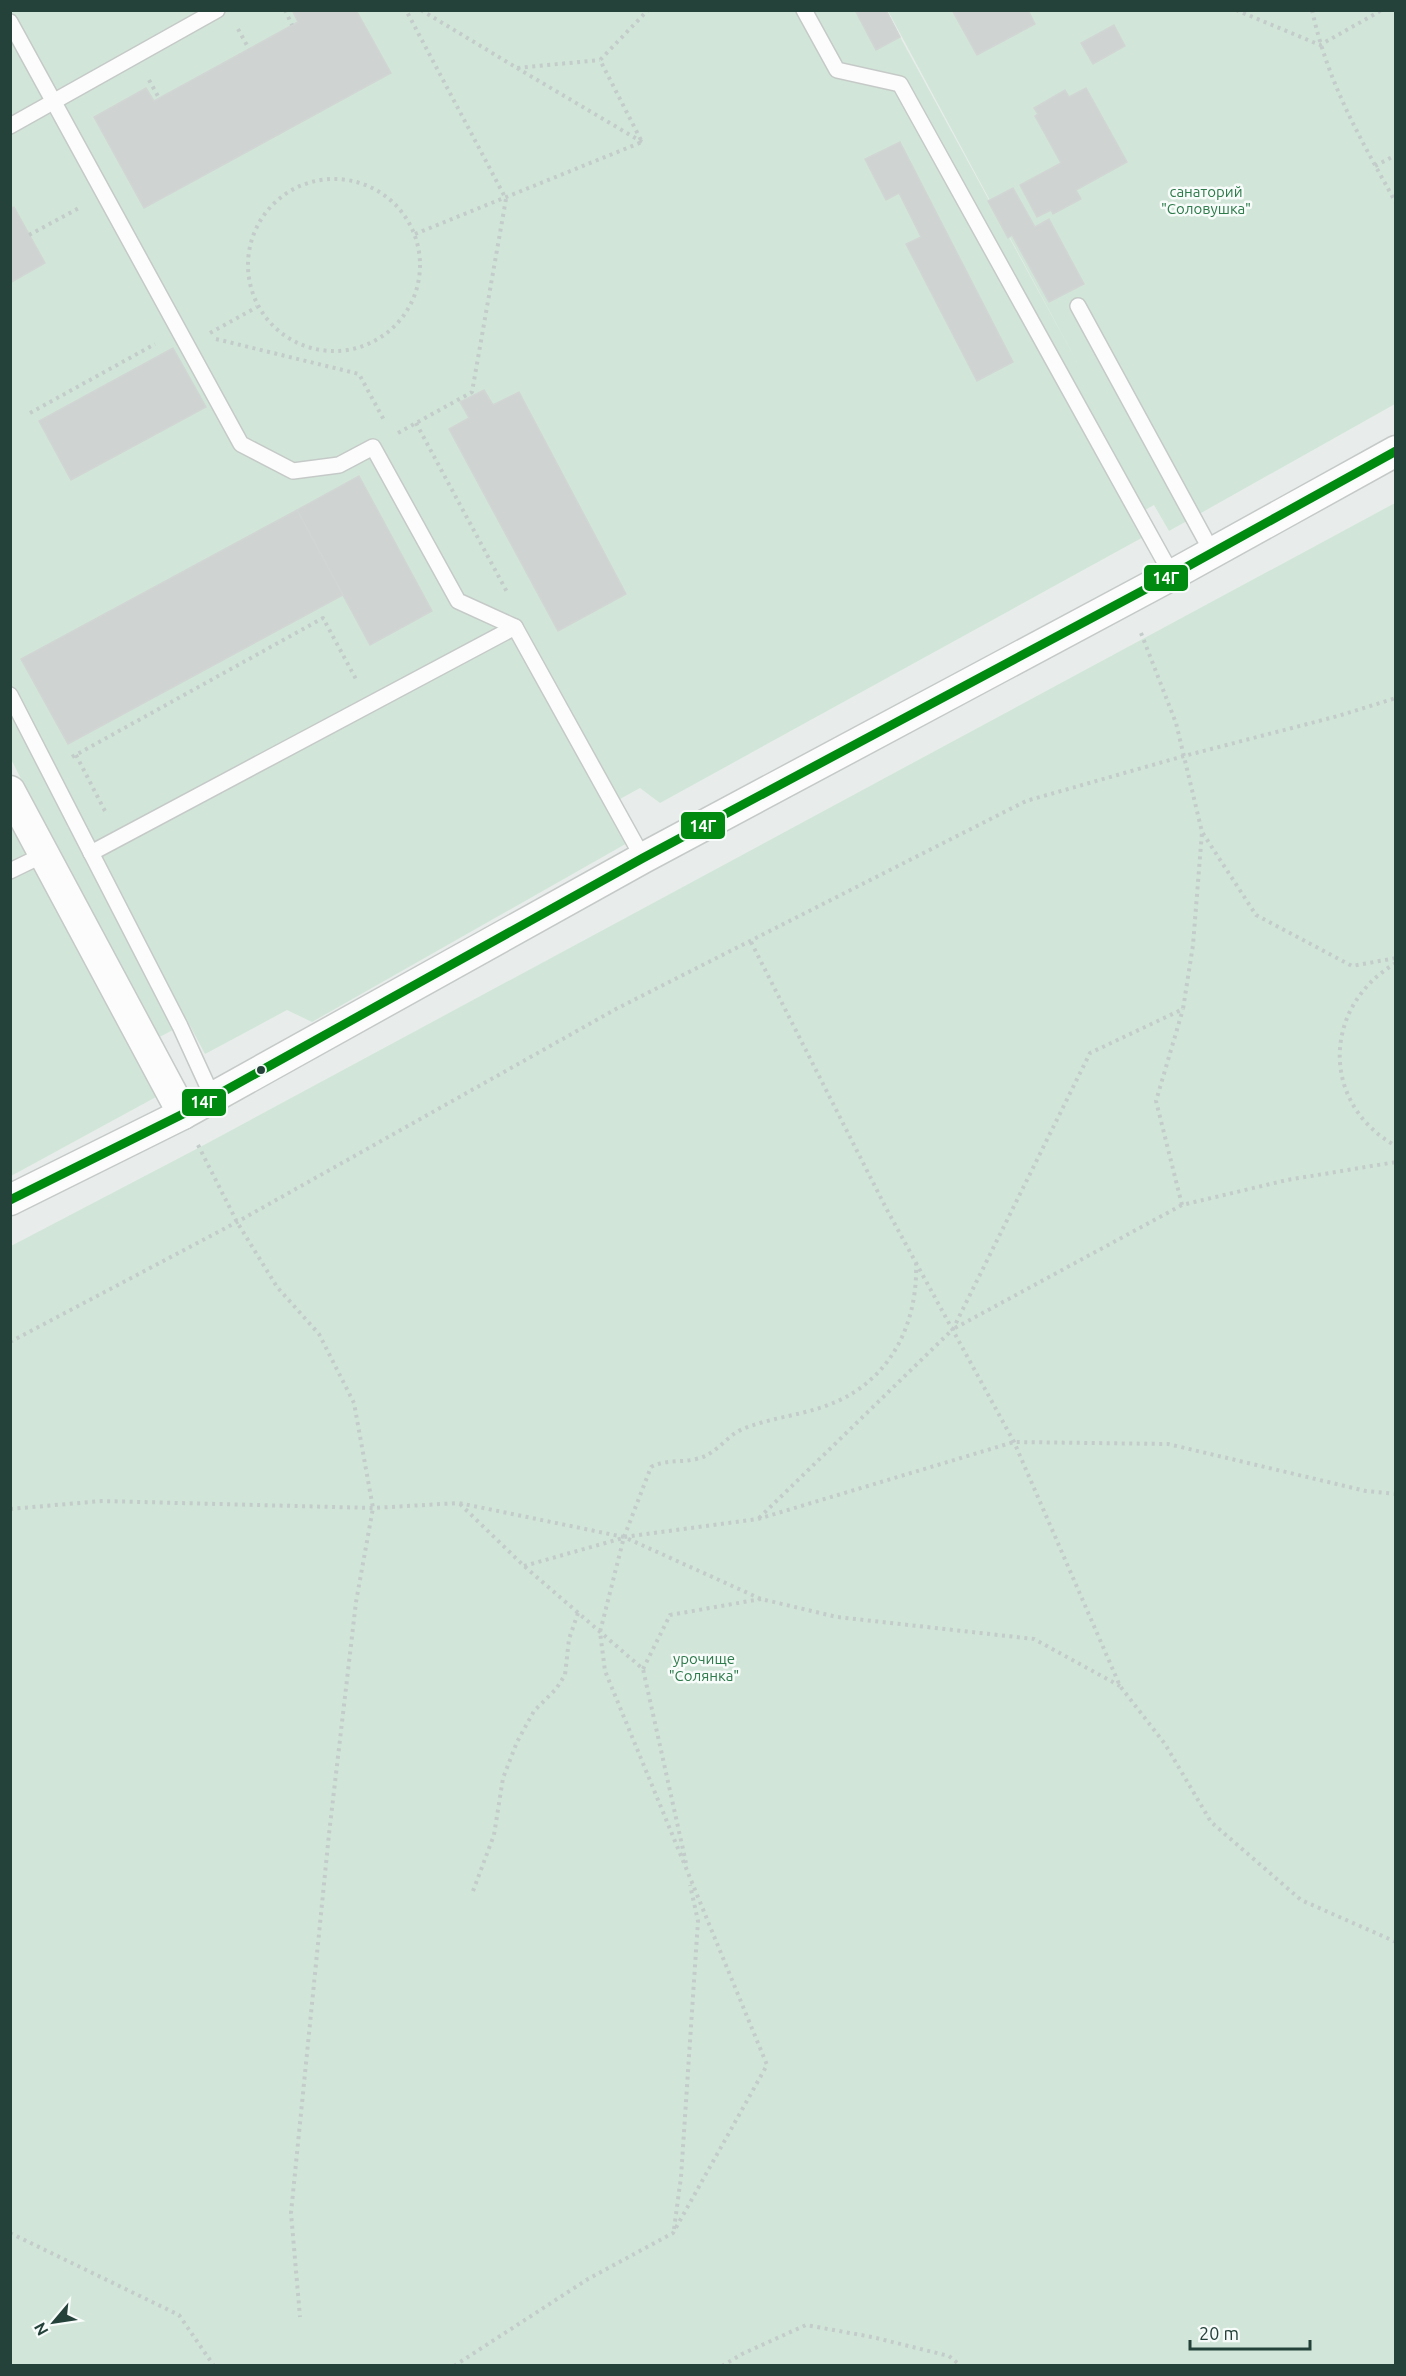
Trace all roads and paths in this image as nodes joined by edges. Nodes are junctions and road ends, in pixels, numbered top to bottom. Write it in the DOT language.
graph roads {
  1 [pos="217,10"];
  2 [pos="285,10"];
  3 [pos="406,10"];
  4 [pos="421,10"];
  5 [pos="648,10"];
  6 [pos="804,10"];
  7 [pos="1236,10"];
  8 [pos="1312,10"];
  9 [pos="1382,10"];
  10 [pos="10,22"];
  11 [pos="292,25"];
  12 [pos="1320,45"];
  13 [pos="600,60"];
  14 [pos="517,68"];
  15 [pos="54,102"];
  16 [pos="10,126"];
  17 [pos="642,142"];
  18 [pos="1395,155"];
  19 [pos="1375,166"];
  20 [pos="104,193"];
  21 [pos="506,199"];
  22 [pos="1395,203"];
  23 [pos="415,234"];
  24 [pos="29,235"];
  25 [pos="1077,306"];
  26 [pos="257,307"];
  27 [pos="203,336"];
  28 [pos="416,423"];
  29 [pos="373,447"];
  30 [pos="1395,451"];
  31 [pos="1212,552"];
  32 [pos="1172,574"];
  33 [pos="1127,599"];
  34 [pos="515,627"];
  35 [pos="10,695"];
  36 [pos="1395,698"];
  37 [pos="370,706"];
  38 [pos="76,755"];
  39 [pos="1184,756"];
  40 [pos="49,770"];
  41 [pos="10,791"];
  42 [pos="1203,832"];
  43 [pos="120,838"];
  44 [pos="91,853"];
  45 [pos="43,855"];
  46 [pos="643,858"];
  47 [pos="10,871"];
  48 [pos="750,942"];
  49 [pos="1395,958"];
  50 [pos="1395,963"];
  51 [pos="1183,1009"];
  52 [pos="213,1098"];
  53 [pos="183,1114"];
  54 [pos="1395,1146"];
  55 [pos="1395,1162"];
  56 [pos="10,1200"];
  57 [pos="1182,1205"];
  58 [pos="237,1222"];
  59 [pos="916,1263"];
  60 [pos="953,1329"];
  61 [pos="10,1342"];
  62 [pos="1014,1442"];
  63 [pos="1395,1494"];
  64 [pos="459,1503"];
  65 [pos="10,1509"];
  66 [pos="373,1509"];
  67 [pos="758,1519"];
  68 [pos="624,1538"];
  69 [pos="524,1566"];
  70 [pos="761,1599"];
  71 [pos="578,1613"];
  72 [pos="600,1632"];
  73 [pos="643,1669"];
  74 [pos="1120,1686"];
  75 [pos="688,1872"];
  76 [pos="473,1892"];
  77 [pos="1395,1942"];
  78 [pos="10,2233"];
  79 [pos="673,2233"];
  80 [pos="300,2317"];
  81 [pos="214,2366"];
  82 [pos="454,2366"];
  83 [pos="722,2366"];
  84 [pos="961,2366"];
  1 -- 15 [label="lane"];
  2 -- 11 [label="path"];
  3 -- 21 [label="path"];
  4 -- 14 [label="path"];
  5 -- 13 [label="path"];
  6 -- 32 [label="lane"];
  7 -- 12 [label="path"];
  8 -- 12 [label="path"];
  9 -- 12 [label="path"];
  10 -- 15 [label="lane"];
  12 -- 19 [label="path"];
  13 -- 14 [label="path"];
  13 -- 17 [label="path"];
  14 -- 17 [label="path"];
  15 -- 16 [label="lane"];
  15 -- 20 [label="lane"];
  17 -- 21 [label="path"];
  18 -- 19 [label="path"];
  19 -- 22 [label="path"];
  20 -- 24 [label="path"];
  20 -- 29 [label="lane"];
  21 -- 23 [label="path"];
  21 -- 28 [label="path"];
  23 -- 26 [label="path"];
  23 -- 26 [label="path"];
  25 -- 31 [label="lane"];
  26 -- 27 [label="path"];
  28 -- 29 [label="path"];
  28 -- 34 [label="path"];
  29 -- 34 [label="lane"];
  30 -- 31 [label="street"];
  31 -- 32 [label="street"];
  32 -- 33 [label="street"];
  33 -- 39 [label="path"];
  33 -- 46 [label="street"];
  34 -- 37 [label="lane"];
  34 -- 46 [label="lane"];
  35 -- 40 [label="lane"];
  36 -- 39 [label="path"];
  37 -- 38 [label="path"];
  37 -- 43 [label="lane"];
  38 -- 40 [label="path"];
  38 -- 43 [label="path"];
  39 -- 42 [label="path"];
  39 -- 48 [label="path"];
  40 -- 44 [label="lane"];
  41 -- 45 [label="street"];
  42 -- 49 [label="path"];
  42 -- 51 [label="path"];
  43 -- 44 [label="lane"];
  44 -- 52 [label="lane"];
  45 -- 47 [label="lane"];
  45 -- 53 [label="street"];
  46 -- 52 [label="street"];
  48 -- 58 [label="path"];
  48 -- 59 [label="path"];
  50 -- 54 [label="path"];
  51 -- 57 [label="path"];
  51 -- 60 [label="path"];
  52 -- 53 [label="street"];
  53 -- 56 [label="street"];
  53 -- 58 [label="path"];
  55 -- 57 [label="path"];
  57 -- 60 [label="path"];
  58 -- 61 [label="path"];
  58 -- 66 [label="path"];
  59 -- 60 [label="path"];
  59 -- 68 [label="path"];
  60 -- 62 [label="path"];
  60 -- 67 [label="path"];
  62 -- 63 [label="path"];
  62 -- 67 [label="path"];
  62 -- 74 [label="path"];
  64 -- 66 [label="path"];
  64 -- 68 [label="path"];
  64 -- 69 [label="path"];
  65 -- 66 [label="path"];
  66 -- 80 [label="path"];
  67 -- 68 [label="path"];
  68 -- 69 [label="path"];
  68 -- 70 [label="path"];
  68 -- 72 [label="path"];
  69 -- 71 [label="path"];
  70 -- 73 [label="path"];
  70 -- 74 [label="path"];
  71 -- 72 [label="path"];
  71 -- 76 [label="path"];
  72 -- 73 [label="path"];
  72 -- 75 [label="path"];
  73 -- 75 [label="path"];
  74 -- 77 [label="path"];
  75 -- 79 [label="path"];
  75 -- 79 [label="path"];
  78 -- 81 [label="path"];
  79 -- 82 [label="path"];
  83 -- 84 [label="path"];
}
